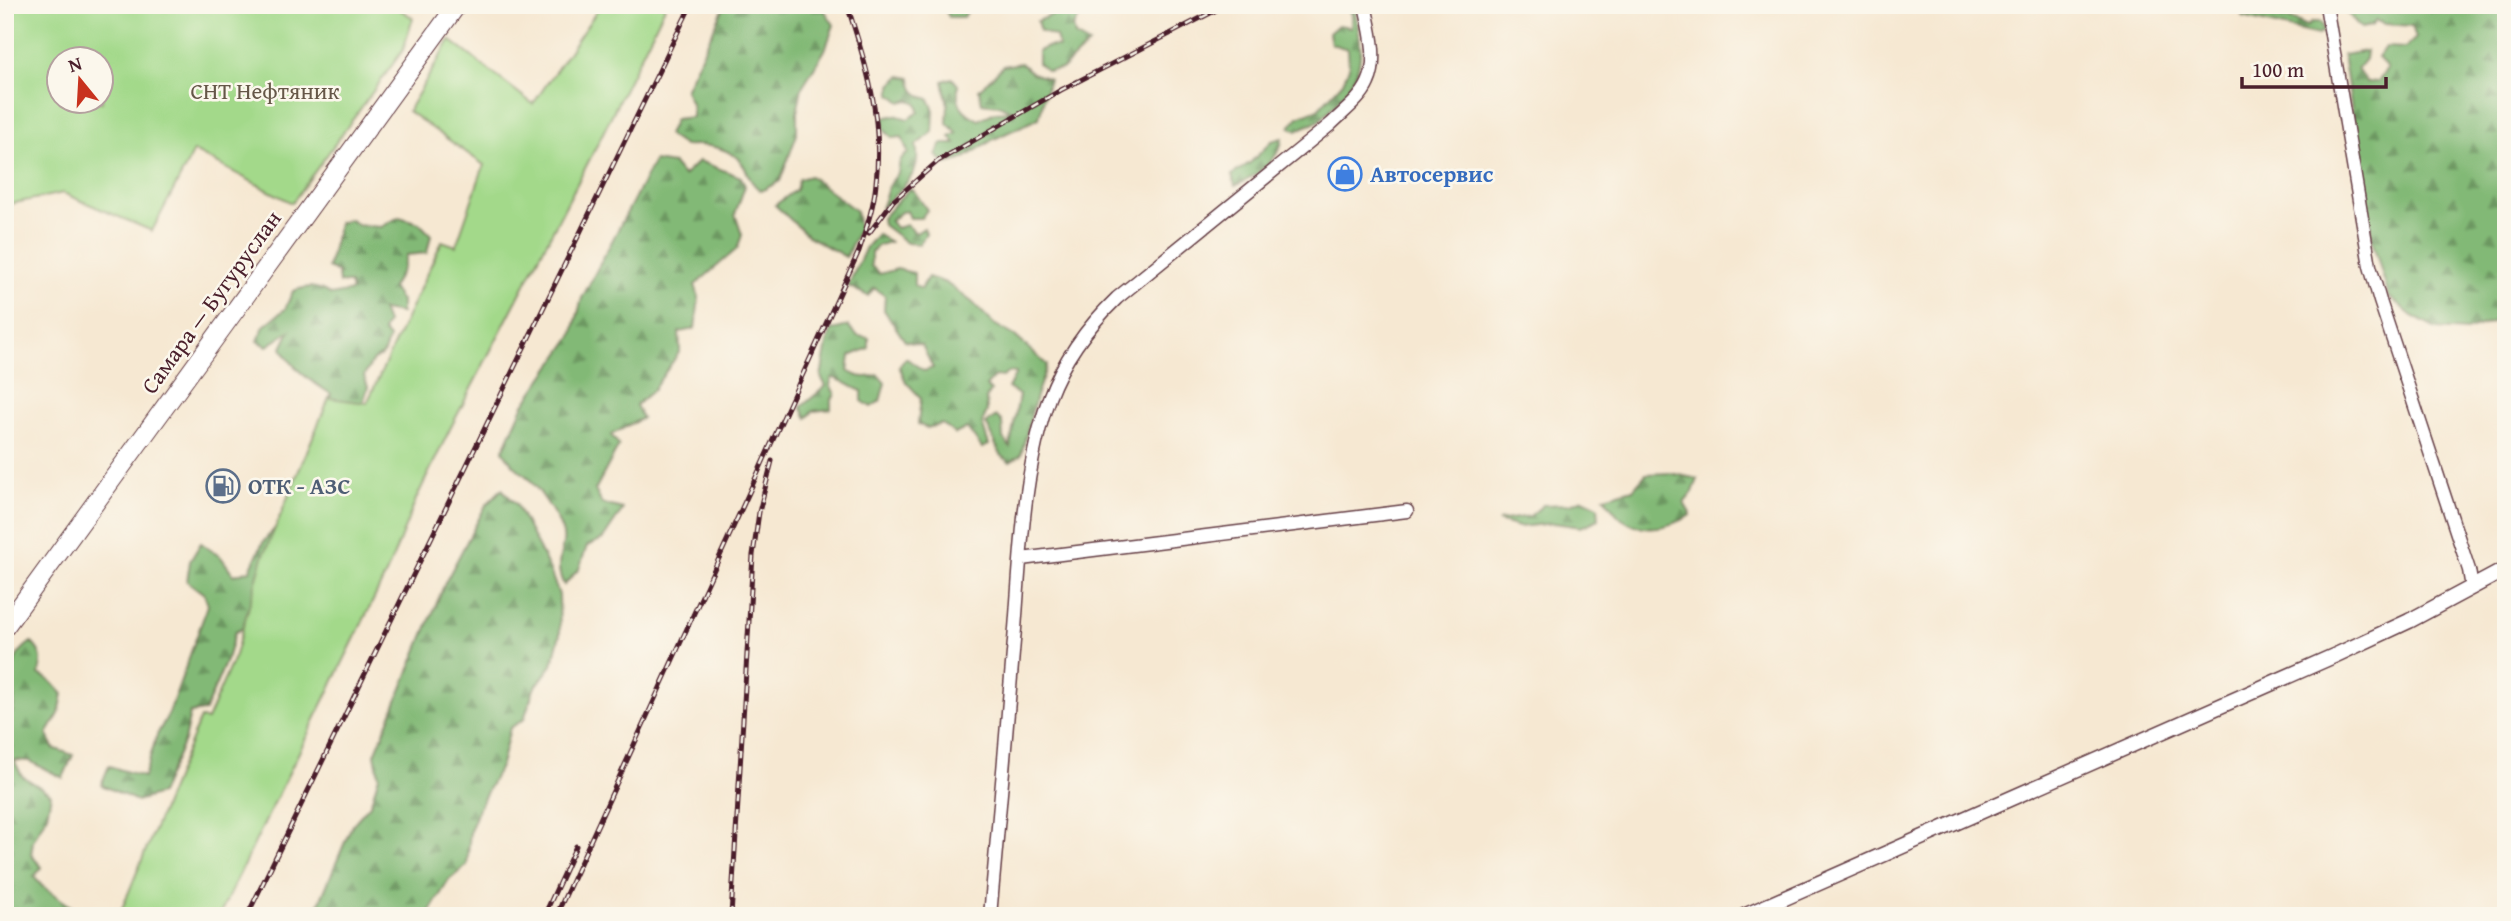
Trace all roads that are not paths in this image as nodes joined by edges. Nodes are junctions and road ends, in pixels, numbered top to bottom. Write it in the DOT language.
graph roads {
  1 [pos="457,5"];
  2 [pos="1365,5"];
  3 [pos="2326,5"];
  4 [pos="1407,510"];
  5 [pos="1021,559"];
  6 [pos="2506,569"];
  7 [pos="2472,588"];
  8 [pos="5,627"];
  9 [pos="990,916"];
  10 [pos="1744,916"];
  1 -- 8 [label="main road, Самара — Бугуруслан"];
  2 -- 5 [label="street"];
  3 -- 7 [label="street"];
  4 -- 5 [label="street"];
  5 -- 9 [label="street"];
  6 -- 7 [label="street"];
  7 -- 10 [label="street"];
}
